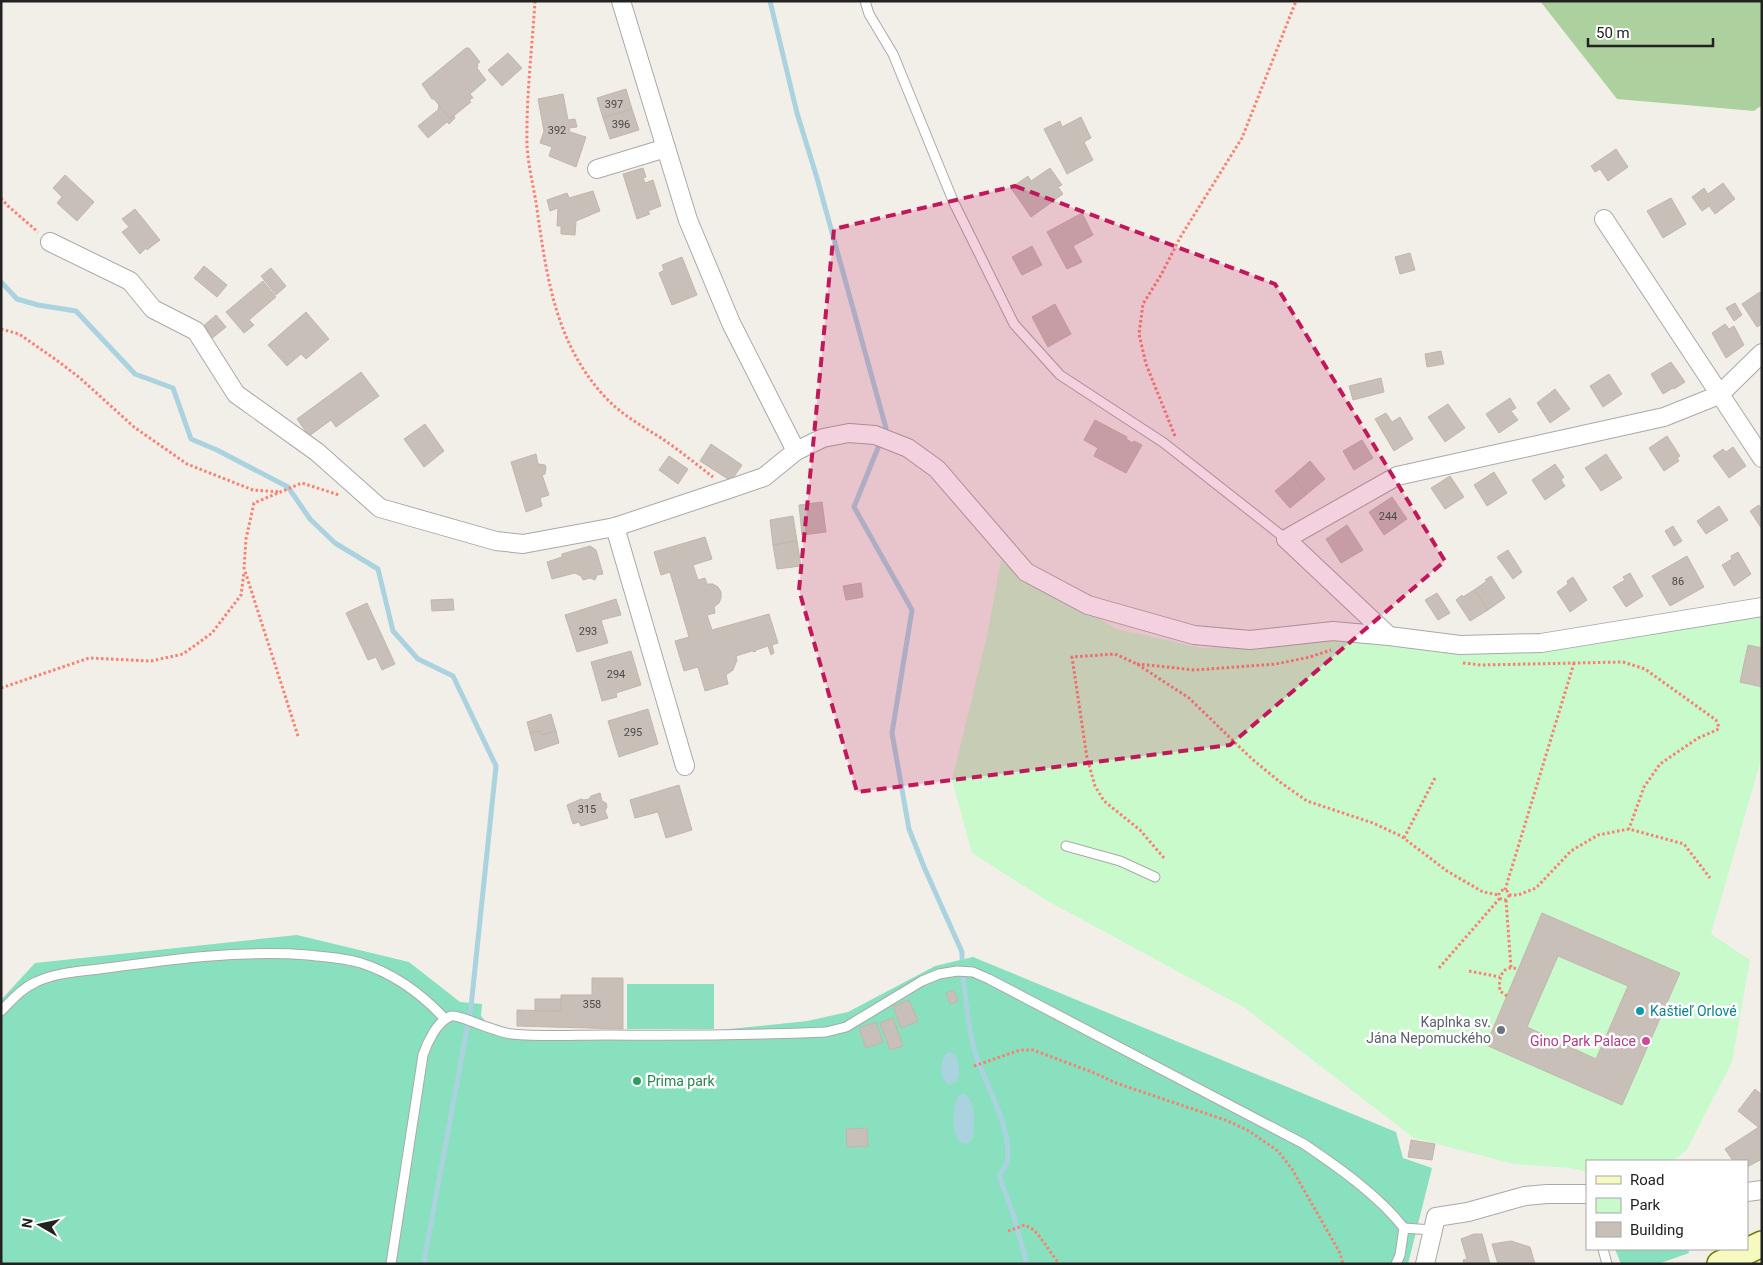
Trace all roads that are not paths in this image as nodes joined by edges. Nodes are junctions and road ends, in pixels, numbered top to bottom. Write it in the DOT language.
graph roads {
  1 [pos="621,1"];
  2 [pos="865,1"];
  3 [pos="666,148"];
  4 [pos="596,169"];
  5 [pos="1604,219"];
  6 [pos="50,242"];
  7 [pos="1762,353"];
  8 [pos="1719,396"];
  9 [pos="796,451"];
  10 [pos="1762,458"];
  11 [pos="615,527"];
  12 [pos="1286,540"];
  13 [pos="1762,607"];
  14 [pos="1390,636"];
  15 [pos="685,766"];
  16 [pos="1066,846"];
  17 [pos="1154,877"];
  18 [pos="1,1011"];
  19 [pos="445,1019"];
  20 [pos="1762,1190"];
  21 [pos="1748,1192"];
  22 [pos="1586,1194"];
  23 [pos="1404,1228"];
  24 [pos="1432,1230"];
  25 [pos="1762,1244"];
  26 [pos="1603,1250"];
  27 [pos="390,1264"];
  28 [pos="1396,1264"];
  29 [pos="1425,1264"];
  30 [pos="1607,1264"];
  31 [pos="1720,1264"];
  1 -- 3 [label="street"];
  2 -- 12 [label="lane"];
  3 -- 4 [label="street"];
  3 -- 9 [label="street"];
  5 -- 8 [label="street"];
  6 -- 11 [label="street"];
  7 -- 8 [label="street"];
  8 -- 10 [label="street"];
  8 -- 12 [label="street"];
  9 -- 11 [label="street"];
  9 -- 14 [label="street"];
  11 -- 15 [label="street"];
  12 -- 14 [label="street"];
  13 -- 14 [label="street"];
  16 -- 17 [label="lane"];
  18 -- 19 [label="lane"];
  19 -- 23 [label="lane"];
  19 -- 27 [label="lane"];
  20 -- 21 [label="street"];
  22 -- 24 [label="street"];
  23 -- 24 [label="lane"];
  23 -- 28 [label="lane"];
  24 -- 29 [label="street"];
  25 -- 31 [label="main road"];
  26 -- 30 [label="lane"];
}
